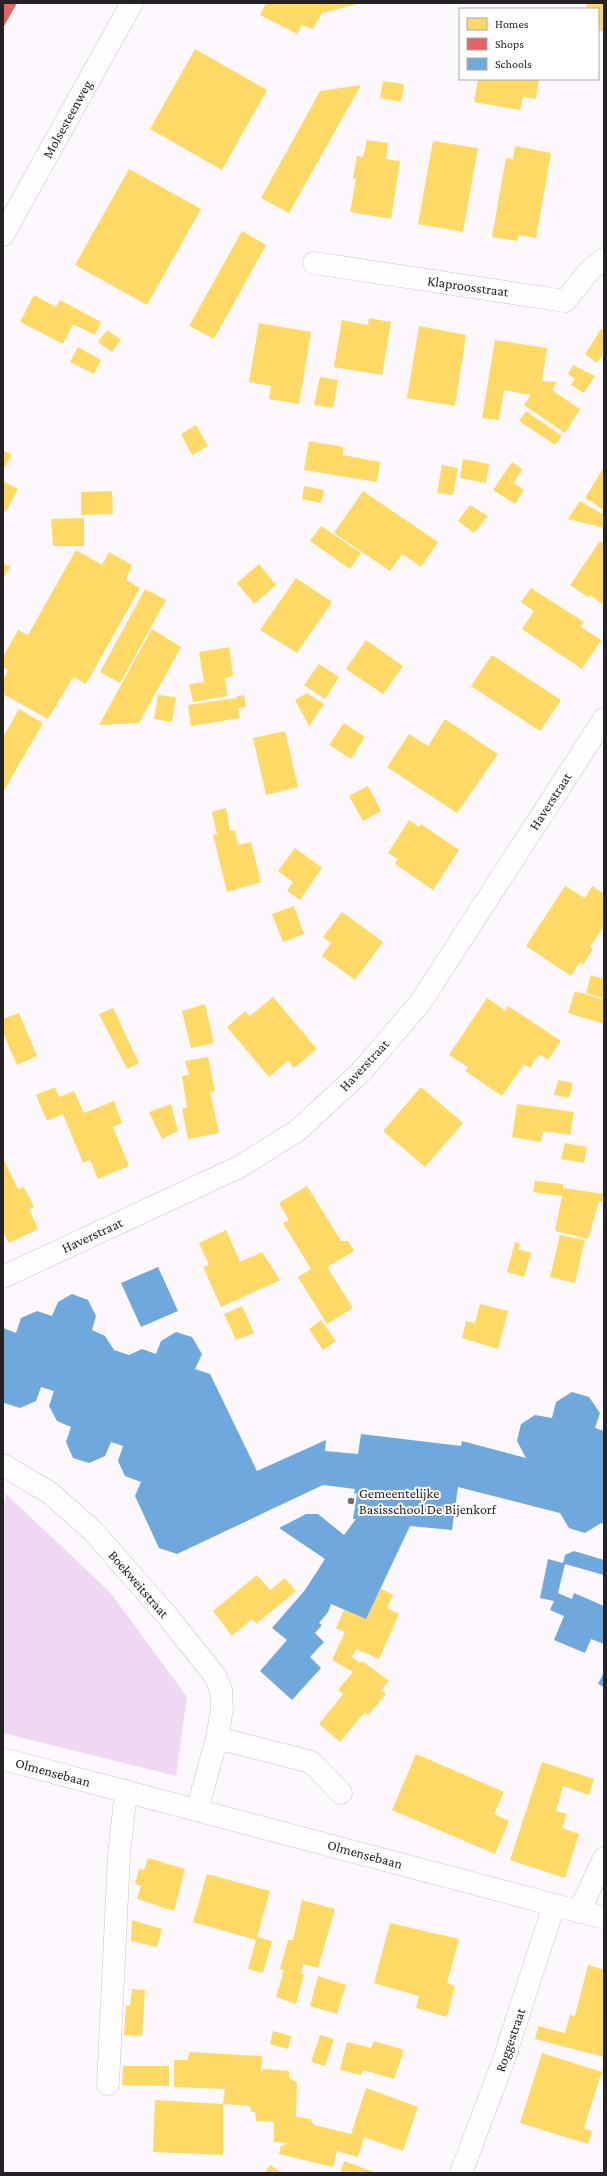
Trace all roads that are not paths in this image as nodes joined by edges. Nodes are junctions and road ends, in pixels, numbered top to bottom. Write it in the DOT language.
graph roads {
  1 [pos="132,3"];
  2 [pos="3,235"];
  3 [pos="604,260"];
  4 [pos="314,263"];
  5 [pos="604,719"];
  6 [pos="3,1277"];
  7 [pos="3,1465"];
  8 [pos="217,1738"];
  9 [pos="3,1759"];
  10 [pos="126,1791"];
  11 [pos="342,1793"];
  12 [pos="197,1810"];
  13 [pos="604,1858"];
  14 [pos="554,1905"];
  15 [pos="579,1912"];
  16 [pos="604,1918"];
  17 [pos="108,2084"];
  18 [pos="461,2173"];
  1 -- 2 [label="street, Molsesteenweg"];
  3 -- 4 [label="street, Klaproosstraat"];
  5 -- 6 [label="street, Haverstraat"];
  7 -- 8 [label="street, Boekweitstraat"];
  8 -- 11 [label="street"];
  8 -- 12 [label="street, Boekweitstraat"];
  9 -- 10 [label="street, Olmensebaan"];
  10 -- 12 [label="street, Olmensebaan"];
  10 -- 17 [label="street"];
  12 -- 14 [label="street, Olmensebaan"];
  13 -- 15 [label="street"];
  14 -- 15 [label="street, Olmensebaan"];
  14 -- 18 [label="street, Roggestraat"];
  15 -- 16 [label="street, Olmensebaan"];
}
